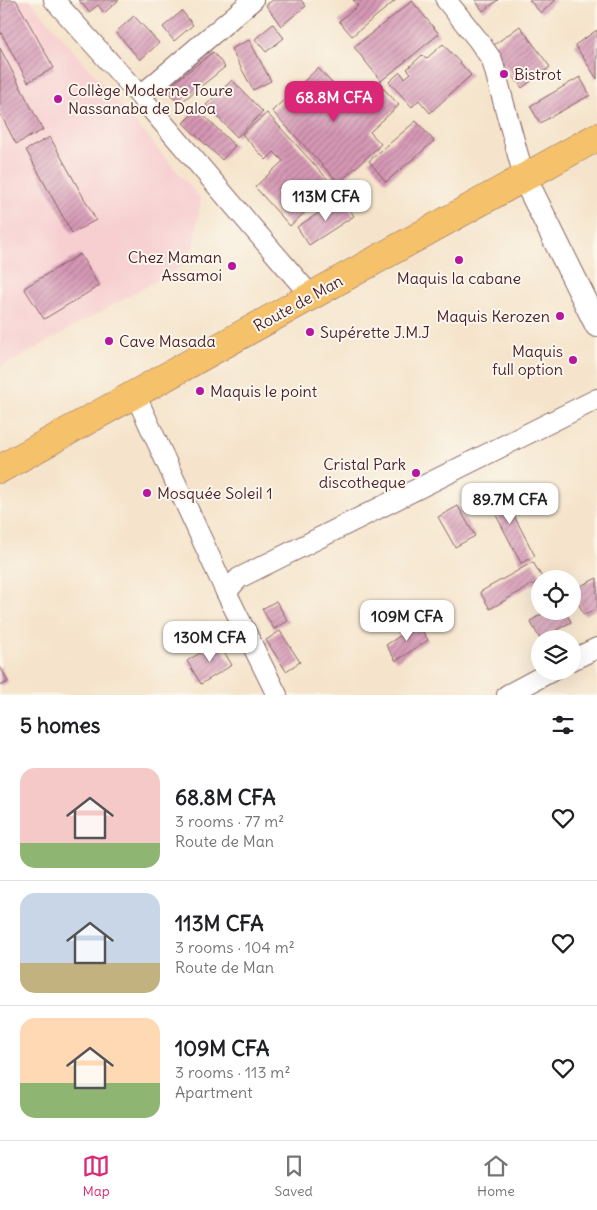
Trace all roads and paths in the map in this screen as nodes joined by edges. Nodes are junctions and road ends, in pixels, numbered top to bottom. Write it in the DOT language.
graph roads {
  1 [pos="54,0"];
  2 [pos="253,0"];
  3 [pos="446,0"];
  4 [pos="140,96"];
  5 [pos="597,137"];
  6 [pos="524,178"];
  7 [pos="311,296"];
  8 [pos="597,325"];
  9 [pos="135,394"];
  10 [pos="597,399"];
  11 [pos="0,469"];
  12 [pos="226,592"];
  13 [pos="597,648"];
  14 [pos="581,656"];
  15 [pos="535,680"];
  16 [pos="277,695"];
  17 [pos="507,695"];
  1 -- 4 [label="street"];
  2 -- 4 [label="street"];
  3 -- 6 [label="street"];
  4 -- 7 [label="street"];
  5 -- 6 [label="highway, Route de Man"];
  6 -- 7 [label="highway, Route de Man"];
  6 -- 8 [label="street"];
  7 -- 9 [label="highway, Route de Man"];
  9 -- 11 [label="highway, Route de Man"];
  9 -- 12 [label="street"];
  10 -- 12 [label="street"];
  12 -- 16 [label="street"];
  13 -- 14 [label="street"];
  15 -- 17 [label="street"];
}
